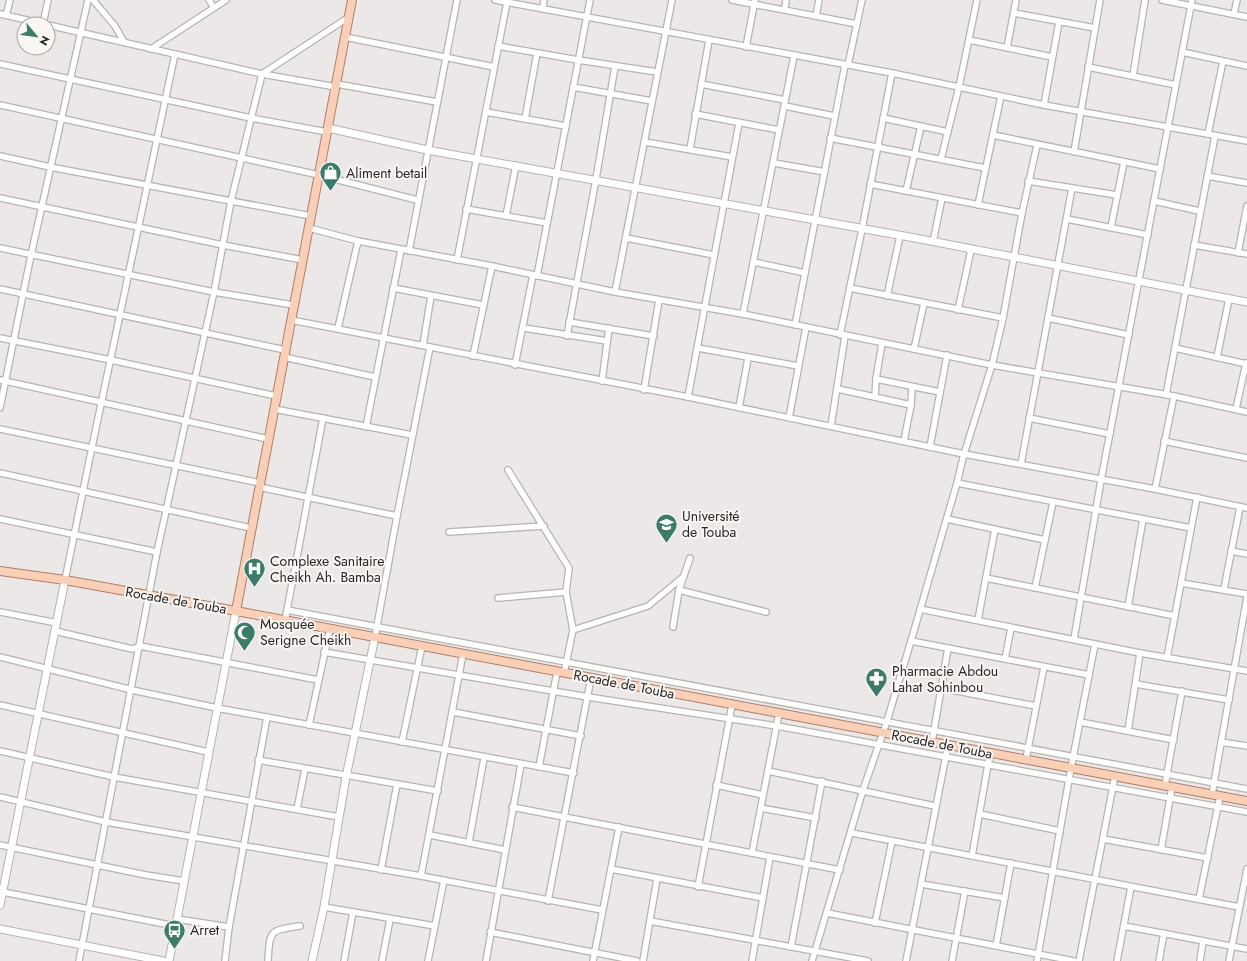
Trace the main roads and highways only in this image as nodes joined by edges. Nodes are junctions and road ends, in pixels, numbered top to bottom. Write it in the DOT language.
graph roads {
  1 [pos="352,0"];
  2 [pos="0,571"];
  3 [pos="236,611"];
  4 [pos="1247,801"];
  1 -- 3 [label="main road"];
  2 -- 3 [label="main road, Rocade de Touba"];
  3 -- 4 [label="main road, Rocade de Touba"];
}
